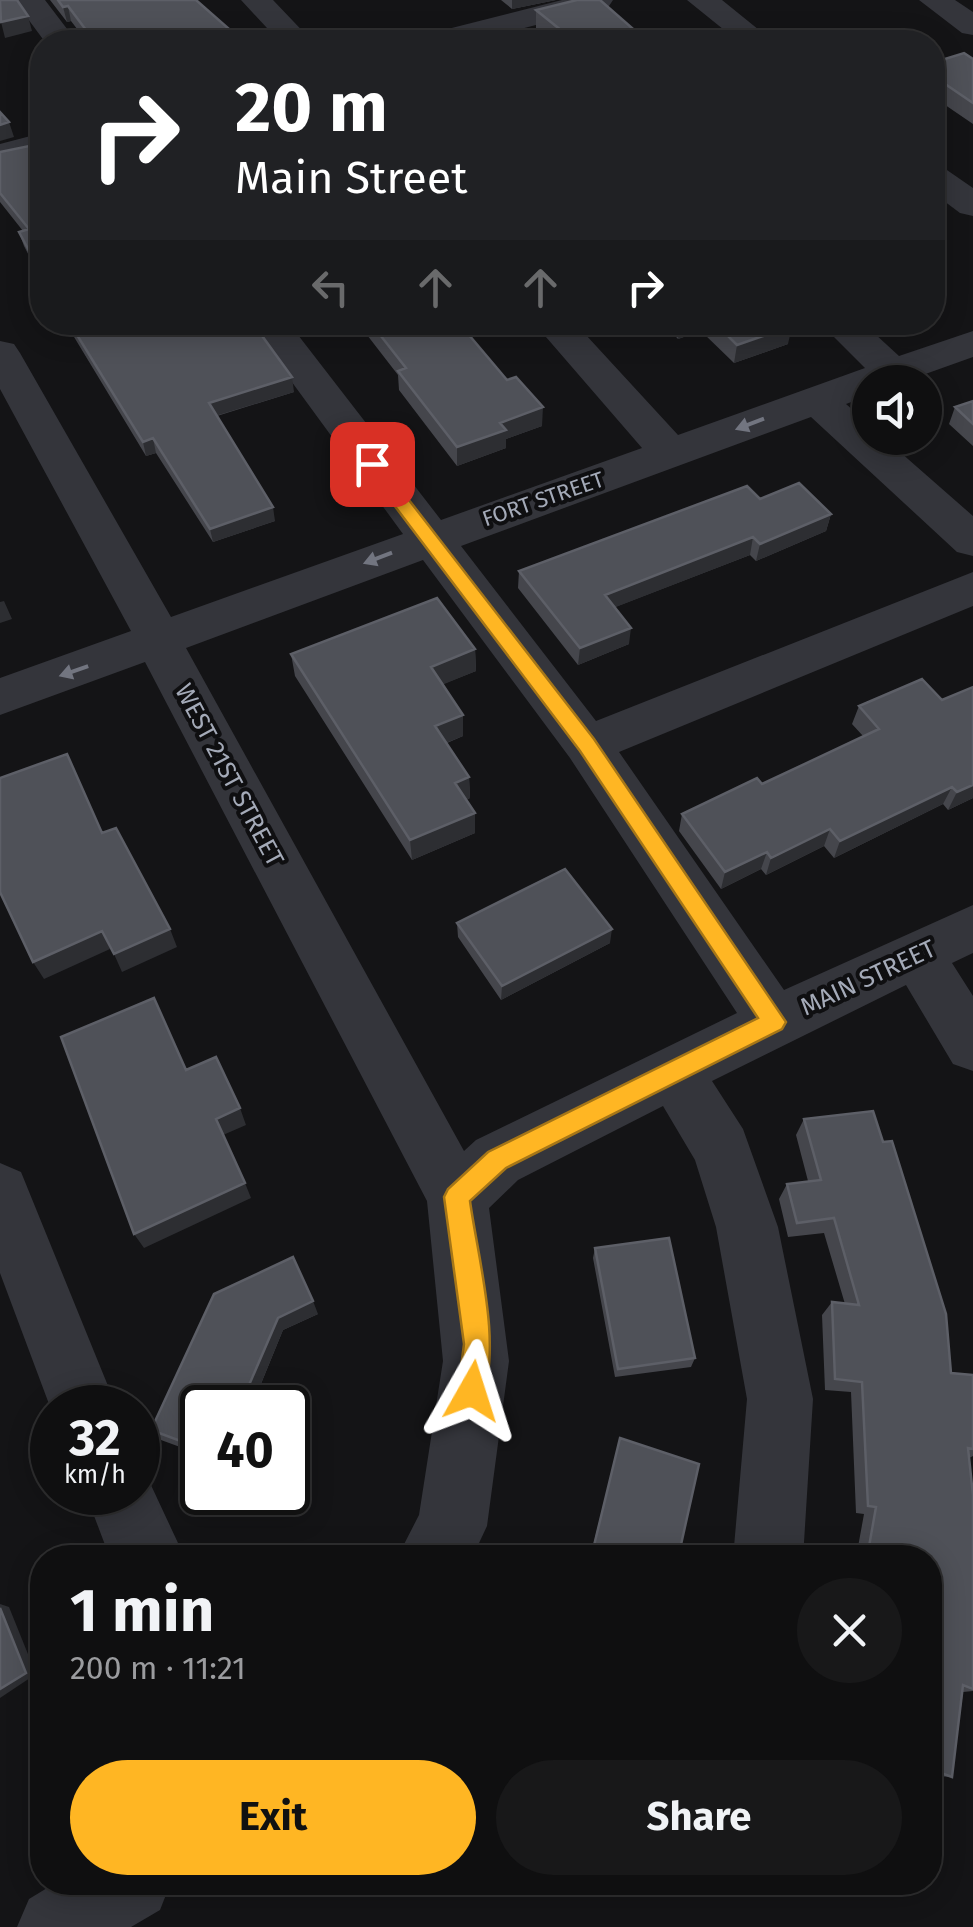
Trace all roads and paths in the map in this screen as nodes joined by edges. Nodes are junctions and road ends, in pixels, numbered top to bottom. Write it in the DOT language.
graph roads {
  1 [pos="29,0"];
  2 [pos="256,0"];
  3 [pos="480,0"];
  4 [pos="598,0"];
  5 [pos="702,0"];
  6 [pos="934,0"];
  7 [pos="501,25"];
  8 [pos="973,26"];
  9 [pos="51,30"];
  10 [pos="285,30"];
  11 [pos="482,30"];
  12 [pos="509,30"];
  13 [pos="742,30"];
  14 [pos="30,146"];
  15 [pos="0,154"];
  16 [pos="945,185"];
  17 [pos="973,206"];
  18 [pos="277,335"];
  19 [pos="564,335"];
  20 [pos="852,335"];
  21 [pos="973,342"];
  22 [pos="0,353"];
  23 [pos="884,365"];
  24 [pos="911,365"];
  25 [pos="852,386"];
  26 [pos="816,398"];
  27 [pos="670,454"];
  28 [pos="429,539"];
  29 [pos="973,541"];
  30 [pos="973,588"];
  31 [pos="158,642"];
  32 [pos="0,697"];
  33 [pos="587,745"];
  34 [pos="973,928"];
  35 [pos="918,956"];
  36 [pos="774,1022"];
  37 [pos="973,1046"];
  38 [pos="674,1072"];
  39 [pos="0,1192"];
  40 [pos="457,1197"];
  41 [pos="75,1385"];
  42 [pos="128,1515"];
  43 [pos="140,1545"];
  44 [pos="440,1545"];
  45 [pos="769,1545"];
  46 [pos="111,1895"];
  47 [pos="58,1927"];
  1 -- 9 [label="street"];
  2 -- 10 [label="street"];
  3 -- 7 [label="street"];
  4 -- 7 [label="street"];
  5 -- 13 [label="street"];
  6 -- 8 [label="street"];
  7 -- 11 [label="street"];
  7 -- 12 [label="street"];
  14 -- 15 [label="street"];
  16 -- 17 [label="street"];
  18 -- 28 [label="street"];
  19 -- 27 [label="street"];
  20 -- 23 [label="street"];
  21 -- 24 [label="street, FORT STREET"];
  22 -- 31 [label="street, WEST 21ST STREET"];
  25 -- 26 [label="street, FORT STREET"];
  26 -- 27 [label="street, FORT STREET, one-way"];
  26 -- 29 [label="street"];
  27 -- 28 [label="street, FORT STREET"];
  28 -- 31 [label="street, FORT STREET, one-way"];
  28 -- 33 [label="street"];
  30 -- 33 [label="street"];
  31 -- 32 [label="street, FORT STREET, one-way"];
  31 -- 40 [label="street, WEST 21ST STREET"];
  33 -- 36 [label="street"];
  34 -- 35 [label="street, MAIN STREET"];
  35 -- 36 [label="street, MAIN STREET"];
  35 -- 37 [label="street"];
  36 -- 38 [label="street, MAIN STREET"];
  38 -- 40 [label="street, MAIN STREET"];
  38 -- 45 [label="street"];
  39 -- 41 [label="street"];
  40 -- 44 [label="street"];
  42 -- 43 [label="street"];
  46 -- 47 [label="street"];
}
